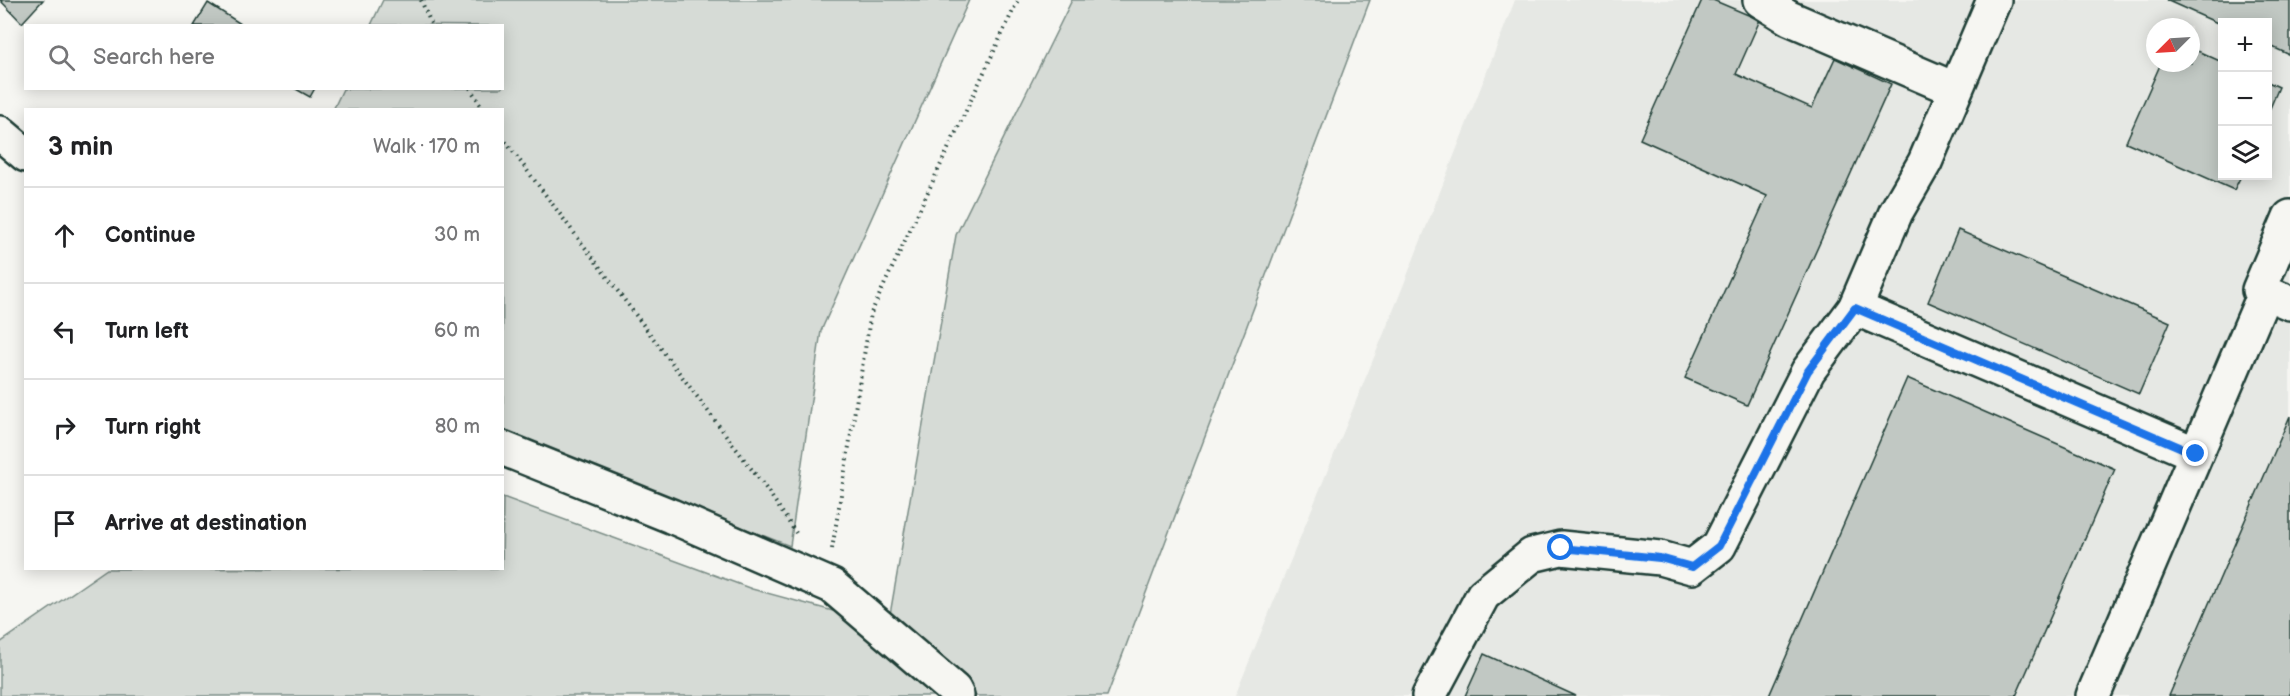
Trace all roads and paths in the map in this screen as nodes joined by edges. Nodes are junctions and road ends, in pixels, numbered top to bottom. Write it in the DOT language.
graph roads {
  1 [pos="421,0"];
  2 [pos="1018,0"];
  3 [pos="1760,0"];
  4 [pos="1994,0"];
  5 [pos="431,24"];
  6 [pos="1954,89"];
  7 [pos="471,90"];
  8 [pos="483,108"];
  9 [pos="0,133"];
  10 [pos="504,140"];
  11 [pos="24,153"];
  12 [pos="2290,217"];
  13 [pos="2278,298"];
  14 [pos="1855,308"];
  15 [pos="504,449"];
  16 [pos="2196,454"];
  17 [pos="800,538"];
  18 [pos="832,586"];
  19 [pos="957,696"];
  20 [pos="1429,696"];
  21 [pos="2093,696"];
  1 -- 5 [label="path"];
  2 -- 18 [label="path"];
  3 -- 6 [label="street"];
  4 -- 6 [label="street"];
  6 -- 14 [label="street"];
  7 -- 8 [label="path"];
  9 -- 11 [label="street"];
  10 -- 17 [label="path"];
  12 -- 13 [label="street"];
  13 -- 16 [label="street"];
  14 -- 16 [label="street"];
  14 -- 20 [label="street"];
  15 -- 18 [label="street"];
  16 -- 21 [label="street"];
  18 -- 19 [label="street"];
}
